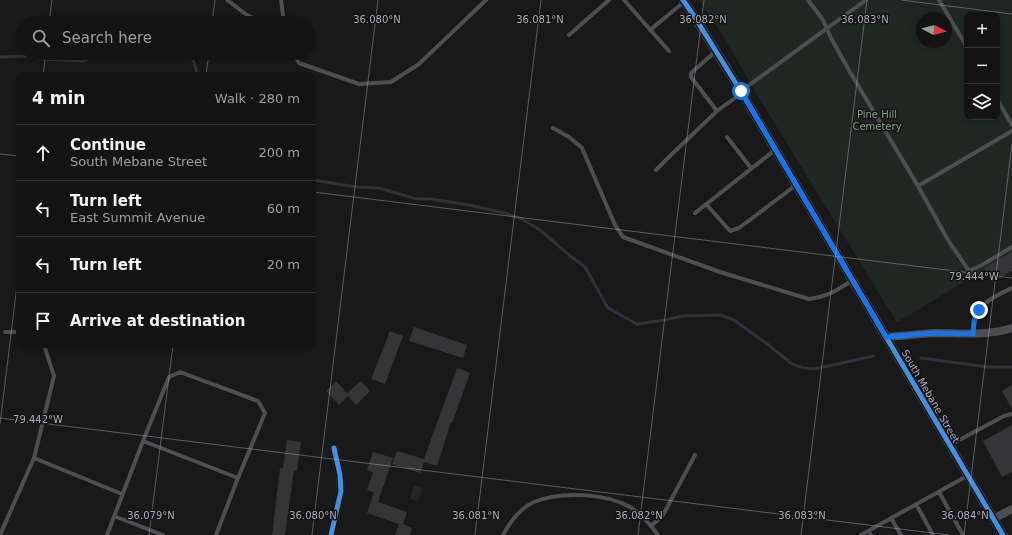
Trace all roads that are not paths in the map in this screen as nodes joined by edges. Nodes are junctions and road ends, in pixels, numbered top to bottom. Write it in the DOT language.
graph roads {
  1 [pos="227,0"];
  2 [pos="281,0"];
  3 [pos="486,0"];
  4 [pos="608,0"];
  5 [pos="624,0"];
  6 [pos="808,0"];
  7 [pos="866,0"];
  8 [pos="939,0"];
  9 [pos="683,1"];
  10 [pos="249,16"];
  11 [pos="283,16"];
  12 [pos="828,28"];
  13 [pos="650,30"];
  14 [pos="569,36"];
  15 [pos="964,42"];
  16 [pos="669,51"];
  17 [pos="716,51"];
  18 [pos="298,60"];
  19 [pos="741,92"];
  20 [pos="1000,104"];
  21 [pos="717,112"];
  22 [pos="1012,125"];
  23 [pos="553,128"];
  24 [pos="1012,131"];
  25 [pos="727,137"];
  26 [pos="775,150"];
  27 [pos="751,168"];
  28 [pos="656,170"];
  29 [pos="796,185"];
  30 [pos="918,186"];
  31 [pos="706,204"];
  32 [pos="695,213"];
  33 [pos="1012,247"];
  34 [pos="852,280"];
  35 [pos="1012,288"];
  36 [pos="1012,328"];
  37 [pos="5,332"];
  38 [pos="16,332"];
  39 [pos="973,334"];
  40 [pos="886,337"];
  41 [pos="45,348"];
  42 [pos="1012,414"];
  43 [pos="143,441"];
  44 [pos="949,445"];
  45 [pos="334,448"];
  46 [pos="695,455"];
  47 [pos="34,458"];
  48 [pos="968,476"];
  49 [pos="238,478"];
  50 [pos="939,492"];
  51 [pos="122,494"];
  52 [pos="916,504"];
  53 [pos="1012,509"];
  54 [pos="114,516"];
  55 [pos="891,518"];
  56 [pos="993,519"];
  57 [pos="651,526"];
  58 [pos="869,533"];
  59 [pos="0,535"];
  60 [pos="107,535"];
  61 [pos="163,535"];
  62 [pos="216,535"];
  63 [pos="331,535"];
  64 [pos="503,535"];
  65 [pos="658,535"];
  66 [pos="861,535"];
  67 [pos="901,535"];
  68 [pos="933,535"];
  69 [pos="963,535"];
  70 [pos="1002,535"];
  1 -- 10 [label="lane"];
  2 -- 11 [label="lane"];
  3 -- 18 [label="lane"];
  4 -- 14 [label="lane"];
  5 -- 13 [label="lane"];
  6 -- 12 [label="lane"];
  7 -- 12 [label="lane"];
  8 -- 15 [label="lane"];
  9 -- 13 [label="lane"];
  9 -- 17 [label="street, South Mebane Street"];
  12 -- 19 [label="lane"];
  12 -- 30 [label="lane"];
  13 -- 16 [label="lane"];
  17 -- 19 [label="street, South Mebane Street"];
  17 -- 21 [label="lane"];
  19 -- 21 [label="lane"];
  19 -- 26 [label="street, South Mebane Street"];
  20 -- 22 [label="lane"];
  21 -- 28 [label="lane"];
  23 -- 34 [label="lane"];
  24 -- 30 [label="lane"];
  25 -- 27 [label="lane"];
  26 -- 27 [label="lane"];
  26 -- 29 [label="street, South Mebane Street"];
  27 -- 31 [label="lane"];
  29 -- 31 [label="lane"];
  29 -- 34 [label="street, South Mebane Street"];
  30 -- 33 [label="lane"];
  31 -- 32 [label="lane"];
  34 -- 40 [label="street, South Mebane Street"];
  35 -- 39 [label="lane"];
  36 -- 39 [label="street"];
  37 -- 38 [label="lane"];
  39 -- 40 [label="street"];
  40 -- 44 [label="street, South Mebane Street"];
  41 -- 47 [label="lane"];
  42 -- 44 [label="lane"];
  43 -- 49 [label="lane"];
  43 -- 49 [label="lane"];
  43 -- 51 [label="lane"];
  44 -- 48 [label="street, South Mebane Street"];
  45 -- 63 [label="street"];
  46 -- 57 [label="lane"];
  47 -- 51 [label="lane"];
  47 -- 59 [label="lane"];
  48 -- 50 [label="lane"];
  48 -- 56 [label="street, South Mebane Street"];
  49 -- 62 [label="lane"];
  50 -- 52 [label="lane"];
  50 -- 69 [label="lane"];
  51 -- 54 [label="lane"];
  52 -- 55 [label="lane"];
  52 -- 68 [label="lane"];
  53 -- 56 [label="street"];
  54 -- 60 [label="lane"];
  54 -- 61 [label="lane"];
  55 -- 58 [label="lane"];
  55 -- 67 [label="lane"];
  56 -- 70 [label="street, South Mebane Street"];
  57 -- 64 [label="lane"];
  57 -- 65 [label="lane"];
  58 -- 66 [label="lane"];
}
